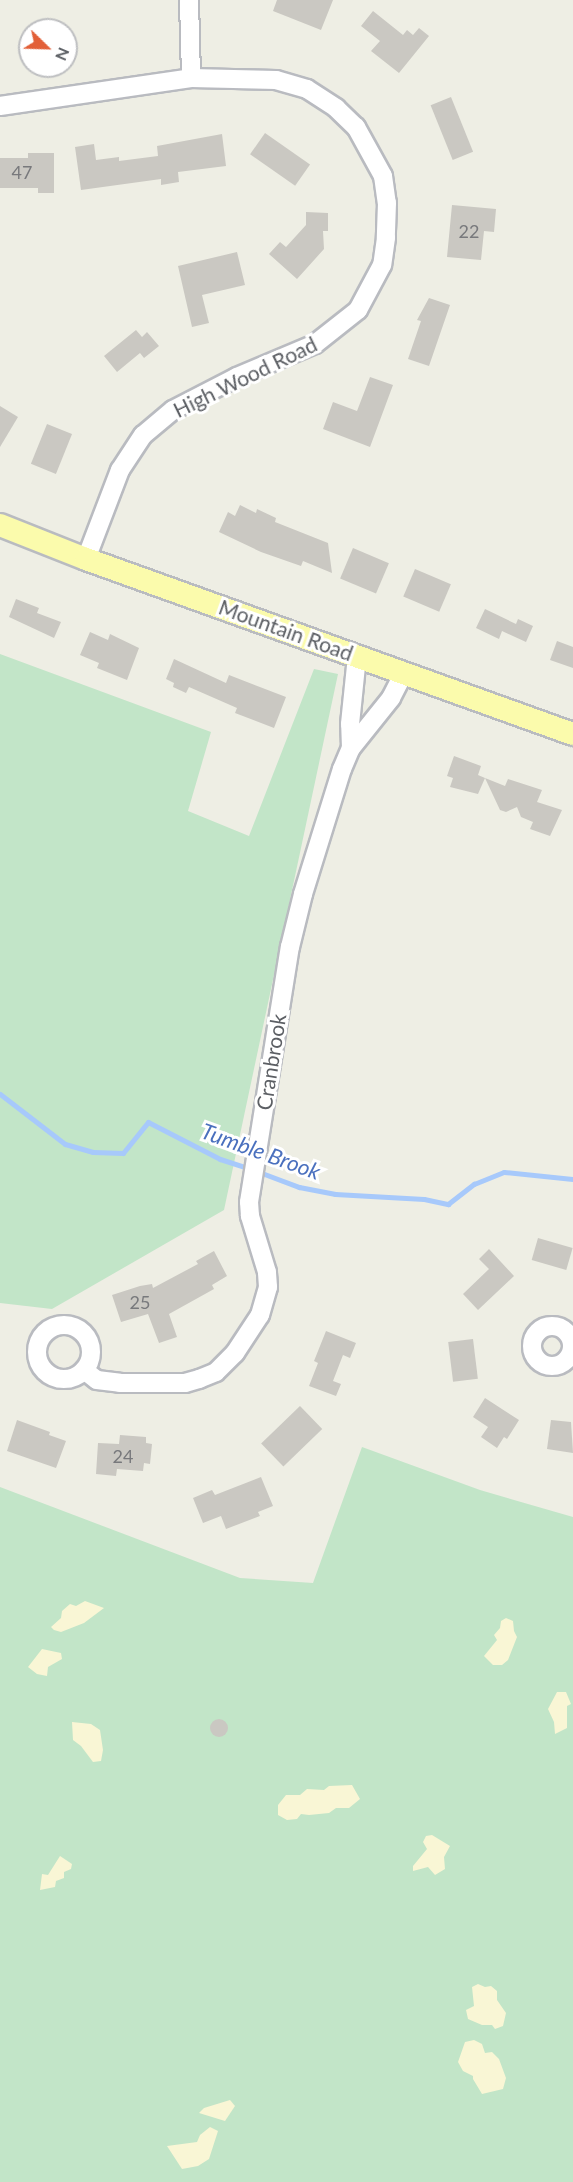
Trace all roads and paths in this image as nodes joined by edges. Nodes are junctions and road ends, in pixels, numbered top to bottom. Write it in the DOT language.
graph roads {
  1 [pos="189,0"];
  2 [pos="191,78"];
  3 [pos="0,106"];
  4 [pos="0,525"];
  5 [pos="86,559"];
  6 [pos="357,656"];
  7 [pos="404,673"];
  8 [pos="573,734"];
  9 [pos="351,748"];
  10 [pos="84,1370"];
  1 -- 2 [label="street"];
  2 -- 3 [label="street, High Wood Road"];
  2 -- 5 [label="street, High Wood Road"];
  4 -- 5 [label="main road, Mountain Road"];
  5 -- 6 [label="main road, Mountain Road"];
  6 -- 7 [label="main road, Mountain Road"];
  6 -- 9 [label="street, Cranbrook"];
  7 -- 8 [label="main road, Mountain Road"];
  7 -- 9 [label="street, Cranbrook"];
  9 -- 10 [label="street, Cranbrook"];
}
